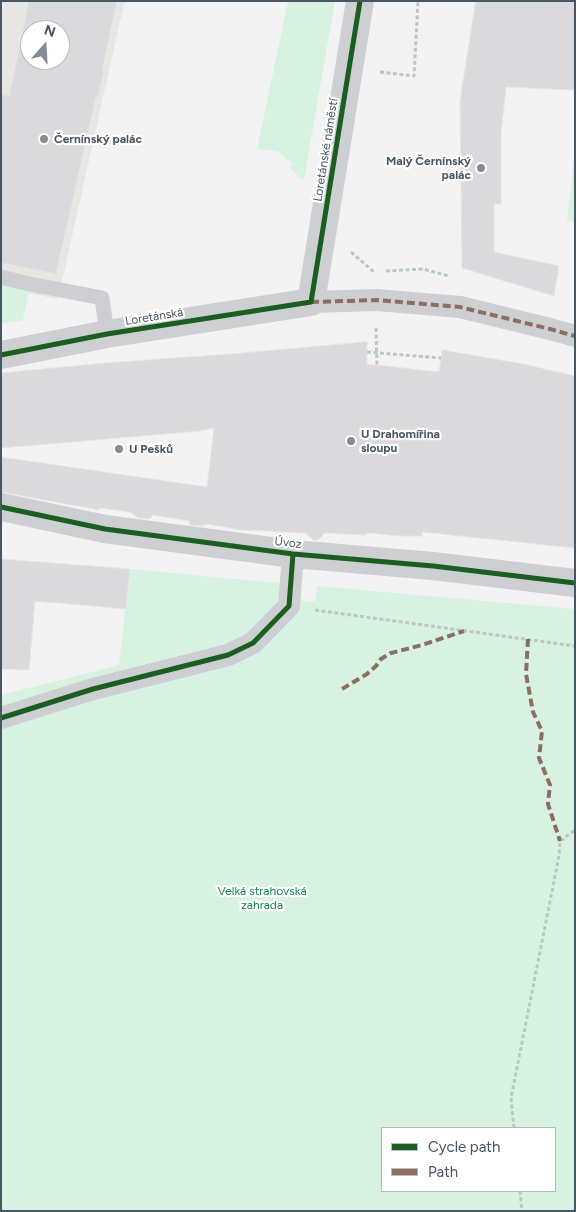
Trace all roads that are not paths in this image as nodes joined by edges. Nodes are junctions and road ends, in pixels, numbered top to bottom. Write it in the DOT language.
graph roads {
  1 [pos="360,1"];
  2 [pos="1,277"];
  3 [pos="311,302"];
  4 [pos="107,334"];
  5 [pos="575,336"];
  6 [pos="1,355"];
  7 [pos="1,507"];
  8 [pos="293,554"];
  9 [pos="575,583"];
  10 [pos="1,718"];
  1 -- 3 [label="street, Loretánské náměstí"];
  2 -- 4 [label="lane"];
  3 -- 4 [label="street, Loretánská"];
  3 -- 5 [label="street, Loretánská"];
  4 -- 6 [label="street, Loretánská"];
  7 -- 8 [label="street, Úvoz"];
  8 -- 9 [label="street, Úvoz"];
  8 -- 10 [label="street"];
}
